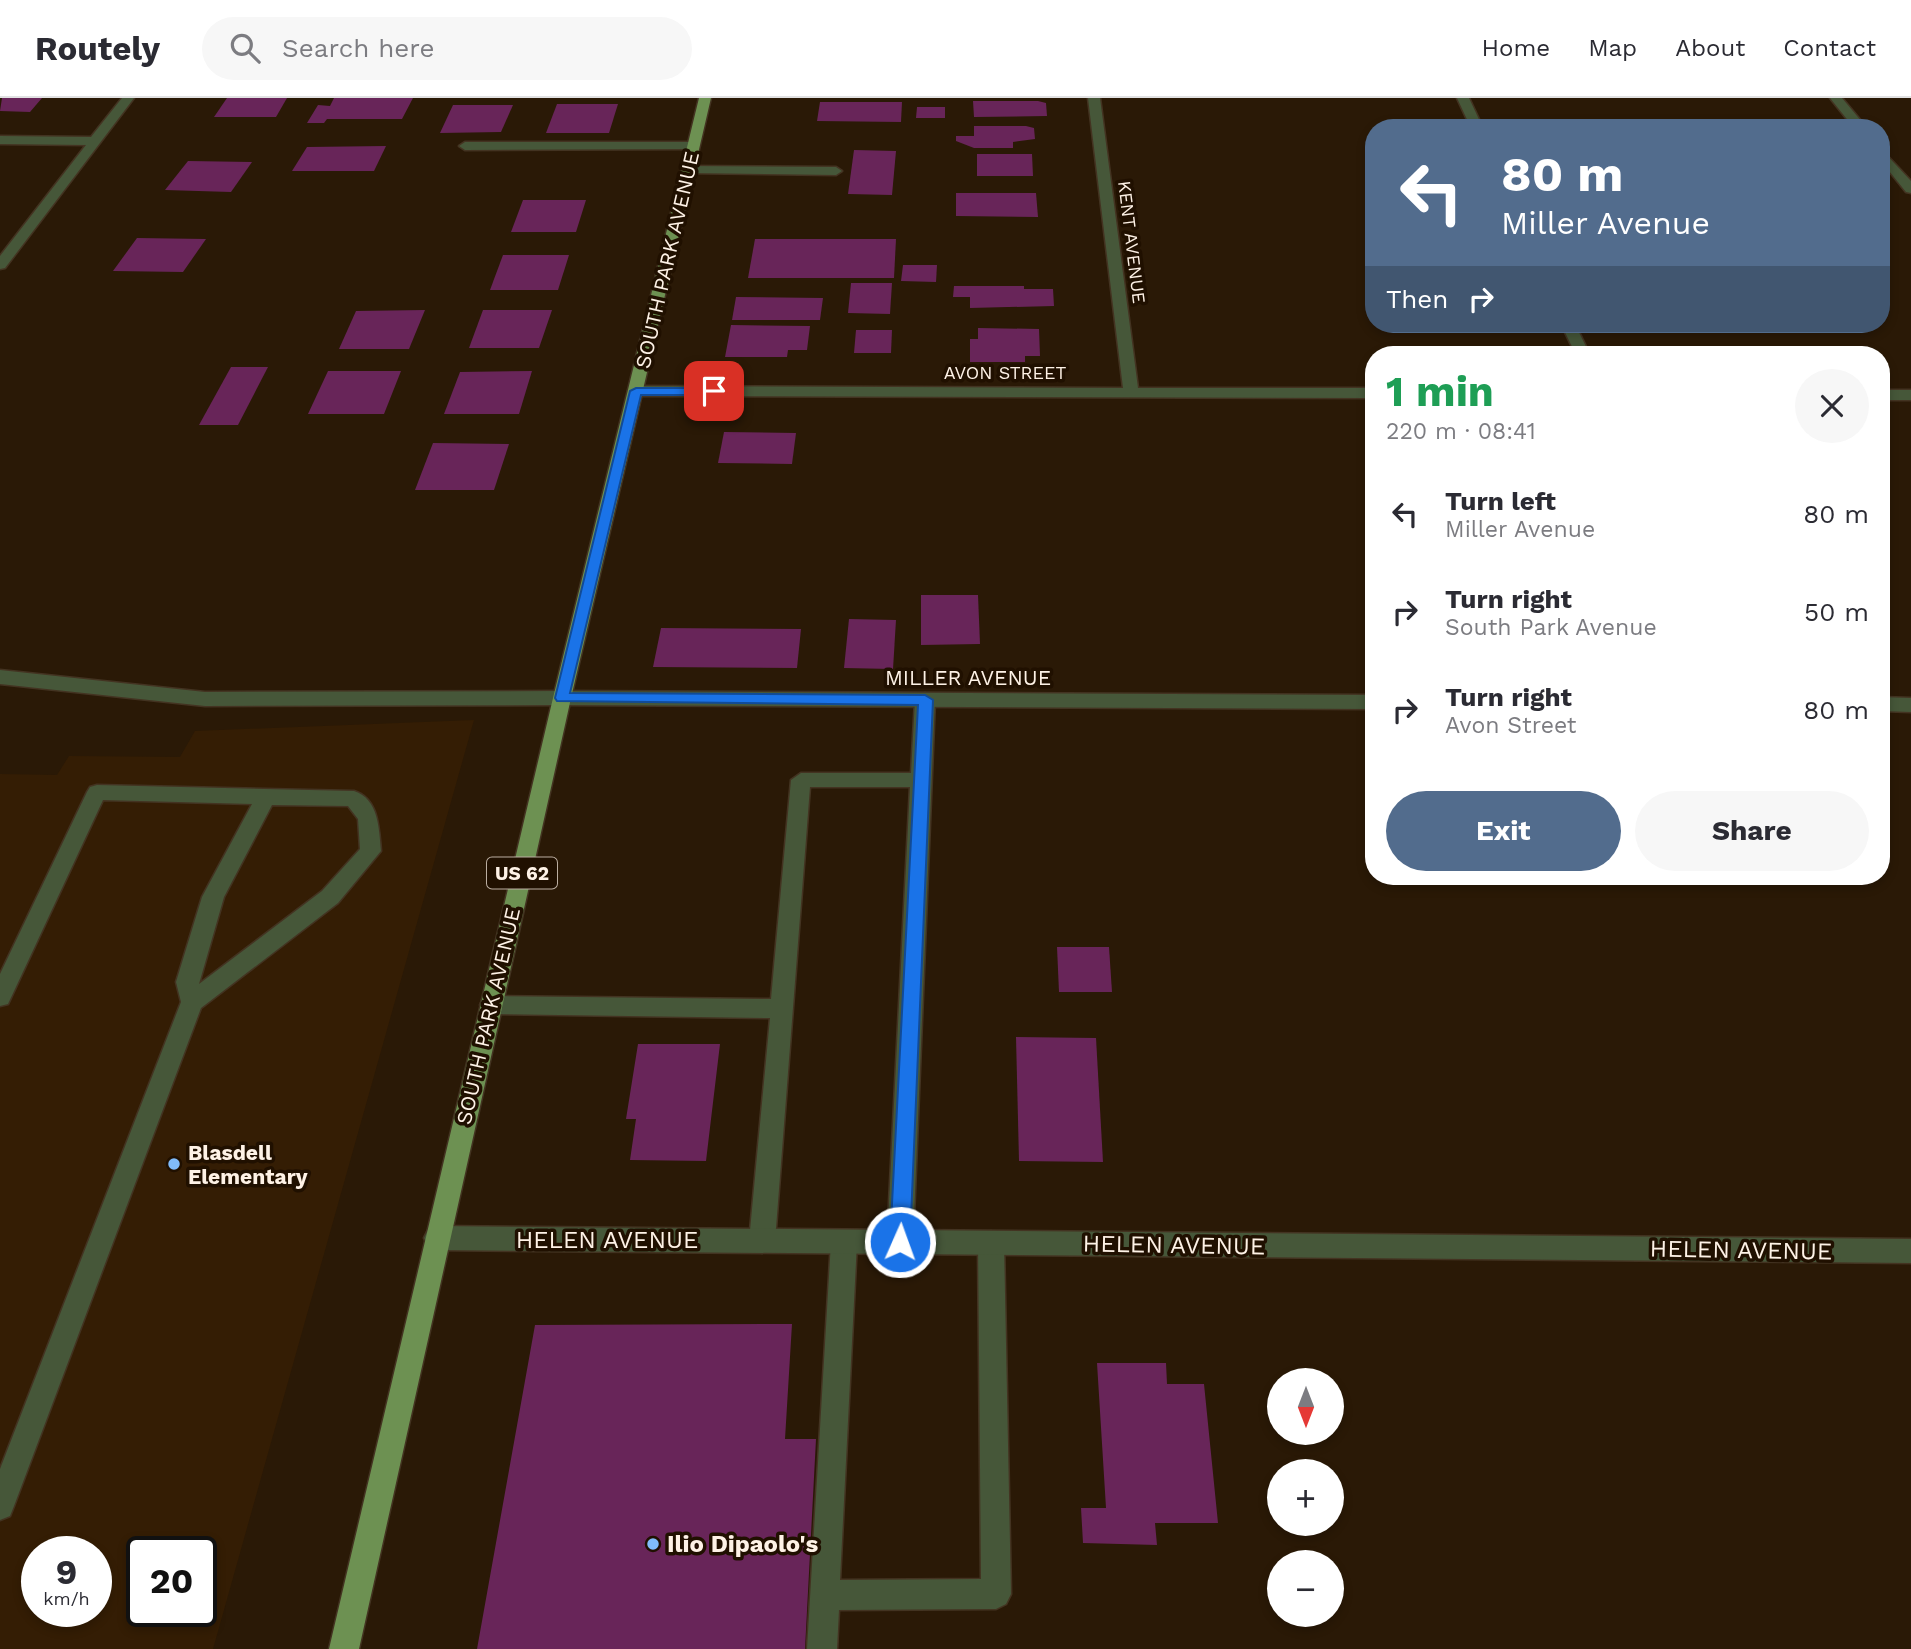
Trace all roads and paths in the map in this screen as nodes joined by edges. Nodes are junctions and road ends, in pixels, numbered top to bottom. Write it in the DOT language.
graph roads {
  1 [pos="128,98"];
  2 [pos="705,98"];
  3 [pos="1094,98"];
  4 [pos="1463,98"];
  5 [pos="1836,98"];
  6 [pos="1473,119"];
  7 [pos="1854,119"];
  8 [pos="0,140"];
  9 [pos="95,141"];
  10 [pos="465,146"];
  11 [pos="694,146"];
  12 [pos="1890,164"];
  13 [pos="688,169"];
  14 [pos="836,171"];
  15 [pos="1911,189"];
  16 [pos="0,265"];
  17 [pos="636,391"];
  18 [pos="1131,391"];
  19 [pos="1365,393"];
  20 [pos="1890,395"];
  21 [pos="1911,395"];
  22 [pos="0,677"];
  23 [pos="562,698"];
  24 [pos="925,700"];
  25 [pos="1365,702"];
  26 [pos="1890,704"];
  27 [pos="1911,705"];
  28 [pos="920,780"];
  29 [pos="267,797"];
  30 [pos="0,997"];
  31 [pos="191,1002"];
  32 [pos="491,1005"];
  33 [pos="782,1009"];
  34 [pos="437,1238"];
  35 [pos="762,1241"];
  36 [pos="844,1242"];
  37 [pos="900,1242"];
  38 [pos="991,1243"];
  39 [pos="1911,1251"];
  40 [pos="0,1506"];
  41 [pos="825,1595"];
  42 [pos="344,1649"];
  43 [pos="822,1649"];
  1 -- 9 [label="street"];
  2 -- 11 [label="main road, SOUTH PARK AVENUE / US 62"];
  3 -- 18 [label="street, KENT AVENUE"];
  4 -- 6 [label="street"];
  5 -- 7 [label="street"];
  8 -- 9 [label="street"];
  9 -- 16 [label="street"];
  10 -- 11 [label="street"];
  11 -- 13 [label="main road, SOUTH PARK AVENUE / US 62"];
  12 -- 15 [label="street"];
  13 -- 14 [label="street"];
  13 -- 17 [label="main road, SOUTH PARK AVENUE / US 62"];
  17 -- 18 [label="street, AVON STREET"];
  17 -- 23 [label="main road, SOUTH PARK AVENUE / US 62"];
  18 -- 19 [label="street, AVON STREET"];
  20 -- 21 [label="street"];
  22 -- 23 [label="street, MILLER AVENUE"];
  23 -- 24 [label="street, MILLER AVENUE"];
  23 -- 32 [label="main road, SOUTH PARK AVENUE / US 62"];
  24 -- 25 [label="street, MILLER AVENUE"];
  24 -- 28 [label="street"];
  26 -- 27 [label="street"];
  28 -- 33 [label="street"];
  28 -- 37 [label="street"];
  29 -- 30 [label="street"];
  29 -- 31 [label="street"];
  29 -- 31 [label="street"];
  31 -- 40 [label="street"];
  32 -- 33 [label="street"];
  32 -- 34 [label="main road, SOUTH PARK AVENUE / US 62"];
  33 -- 35 [label="street"];
  34 -- 35 [label="street, HELEN AVENUE"];
  34 -- 42 [label="main road, SOUTH PARK AVENUE / US 62"];
  35 -- 36 [label="street, HELEN AVENUE"];
  36 -- 37 [label="street, HELEN AVENUE"];
  36 -- 41 [label="street"];
  37 -- 38 [label="street, HELEN AVENUE"];
  38 -- 39 [label="street, HELEN AVENUE"];
  38 -- 41 [label="street"];
  41 -- 43 [label="street"];
}
